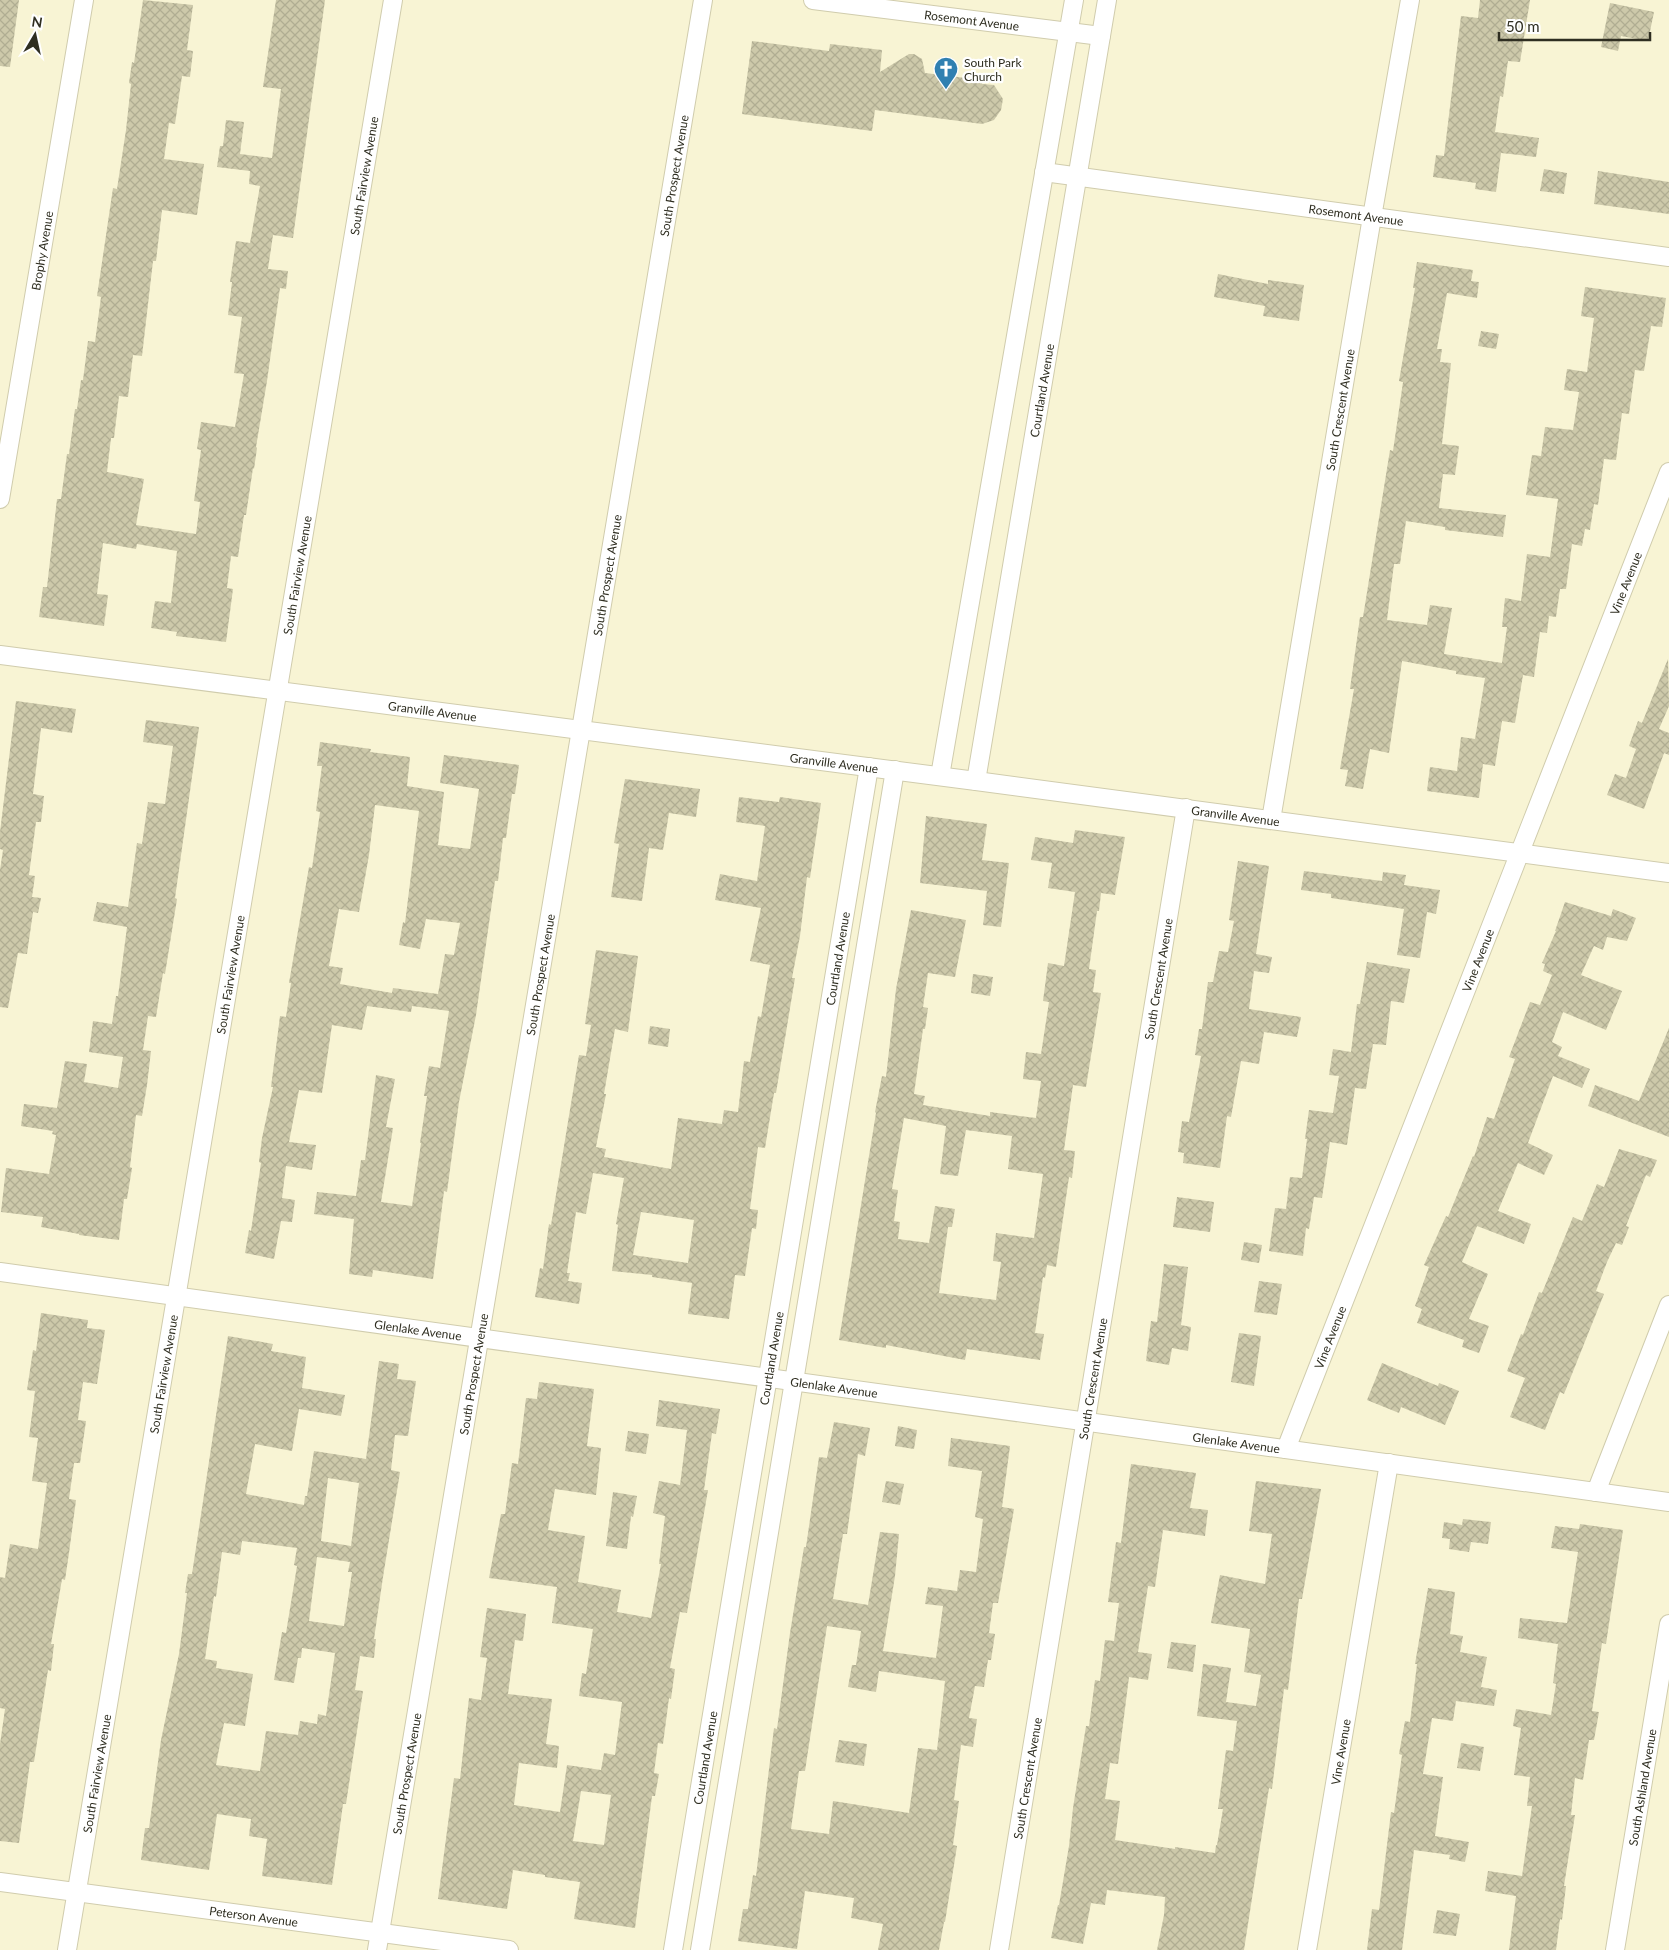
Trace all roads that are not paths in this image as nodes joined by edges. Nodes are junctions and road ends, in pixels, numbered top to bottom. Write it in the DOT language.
graph roads {
  1 [pos="84,0"];
  2 [pos="393,0"];
  3 [pos="703,0"];
  4 [pos="813,0"];
  5 [pos="1074,0"];
  6 [pos="1107,0"];
  7 [pos="1410,0"];
  8 [pos="1068,31"];
  9 [pos="1101,36"];
  10 [pos="1044,172"];
  11 [pos="1077,176"];
  12 [pos="1372,217"];
  13 [pos="1669,257"];
  14 [pos="1669,472"];
  15 [pos="0,499"];
  16 [pos="0,655"];
  17 [pos="278,691"];
  18 [pos="581,730"];
  19 [pos="868,767"];
  20 [pos="895,770"];
  21 [pos="940,776"];
  22 [pos="976,780"];
  23 [pos="1186,808"];
  24 [pos="1271,820"];
  25 [pos="1520,853"];
  26 [pos="1669,873"];
  27 [pos="0,1272"];
  28 [pos="176,1297"];
  29 [pos="1669,1304"];
  30 [pos="479,1338"];
  31 [pos="768,1378"];
  32 [pos="794,1381"];
  33 [pos="1085,1422"];
  34 [pos="1286,1449"];
  35 [pos="1388,1463"];
  36 [pos="1596,1492"];
  37 [pos="1669,1502"];
  38 [pos="1669,1624"];
  39 [pos="0,1882"];
  40 [pos="77,1892"];
  41 [pos="380,1932"];
  42 [pos="67,1950"];
  43 [pos="377,1950"];
  44 [pos="509,1950"];
  45 [pos="673,1950"];
  46 [pos="700,1950"];
  47 [pos="999,1950"];
  48 [pos="1307,1950"];
  49 [pos="1615,1950"];
  1 -- 15 [label="street, Brophy Avenue"];
  2 -- 17 [label="street, South Fairview Avenue"];
  3 -- 18 [label="street, South Prospect Avenue"];
  4 -- 8 [label="street, Rosemont Avenue"];
  5 -- 8 [label="street"];
  6 -- 9 [label="street, Courtland Avenue"];
  7 -- 12 [label="street, South Crescent Avenue"];
  8 -- 9 [label="street, Rosemont Avenue"];
  8 -- 10 [label="street"];
  9 -- 11 [label="street, Courtland Avenue"];
  10 -- 11 [label="street, Rosemont Avenue"];
  10 -- 21 [label="street"];
  11 -- 12 [label="street, Rosemont Avenue"];
  11 -- 22 [label="street, Courtland Avenue"];
  12 -- 13 [label="street, Rosemont Avenue"];
  12 -- 24 [label="street, South Crescent Avenue"];
  14 -- 25 [label="street, Vine Avenue"];
  16 -- 17 [label="street, Granville Avenue"];
  17 -- 18 [label="street, Granville Avenue"];
  17 -- 28 [label="street, South Fairview Avenue"];
  18 -- 19 [label="street, Granville Avenue"];
  18 -- 30 [label="street, South Prospect Avenue"];
  19 -- 20 [label="street, Granville Avenue"];
  19 -- 31 [label="street, Courtland Avenue"];
  20 -- 21 [label="street, Granville Avenue"];
  20 -- 32 [label="street"];
  21 -- 22 [label="street, Granville Avenue"];
  22 -- 23 [label="street, Granville Avenue"];
  23 -- 24 [label="street, Granville Avenue"];
  23 -- 33 [label="street, South Crescent Avenue"];
  24 -- 25 [label="street, Granville Avenue"];
  25 -- 26 [label="street, Granville Avenue"];
  25 -- 34 [label="street, Vine Avenue"];
  27 -- 28 [label="street, Glenlake Avenue"];
  28 -- 30 [label="street, Glenlake Avenue"];
  28 -- 40 [label="street, South Fairview Avenue"];
  29 -- 36 [label="street"];
  30 -- 31 [label="street, Glenlake Avenue"];
  30 -- 41 [label="street, South Prospect Avenue"];
  31 -- 32 [label="street, Glenlake Avenue"];
  31 -- 45 [label="street, Courtland Avenue"];
  32 -- 33 [label="street, Glenlake Avenue"];
  32 -- 46 [label="street"];
  33 -- 34 [label="street, Glenlake Avenue"];
  33 -- 47 [label="street, South Crescent Avenue"];
  34 -- 35 [label="street, Glenlake Avenue"];
  35 -- 36 [label="street, Glenlake Avenue"];
  35 -- 48 [label="street, Vine Avenue"];
  36 -- 37 [label="street, Glenlake Avenue"];
  38 -- 49 [label="street, South Ashland Avenue"];
  39 -- 40 [label="street, Peterson Avenue"];
  40 -- 41 [label="street, Peterson Avenue"];
  40 -- 42 [label="street, South Fairview Avenue"];
  41 -- 43 [label="street, South Prospect Avenue"];
  41 -- 44 [label="street, Peterson Avenue"];
}
